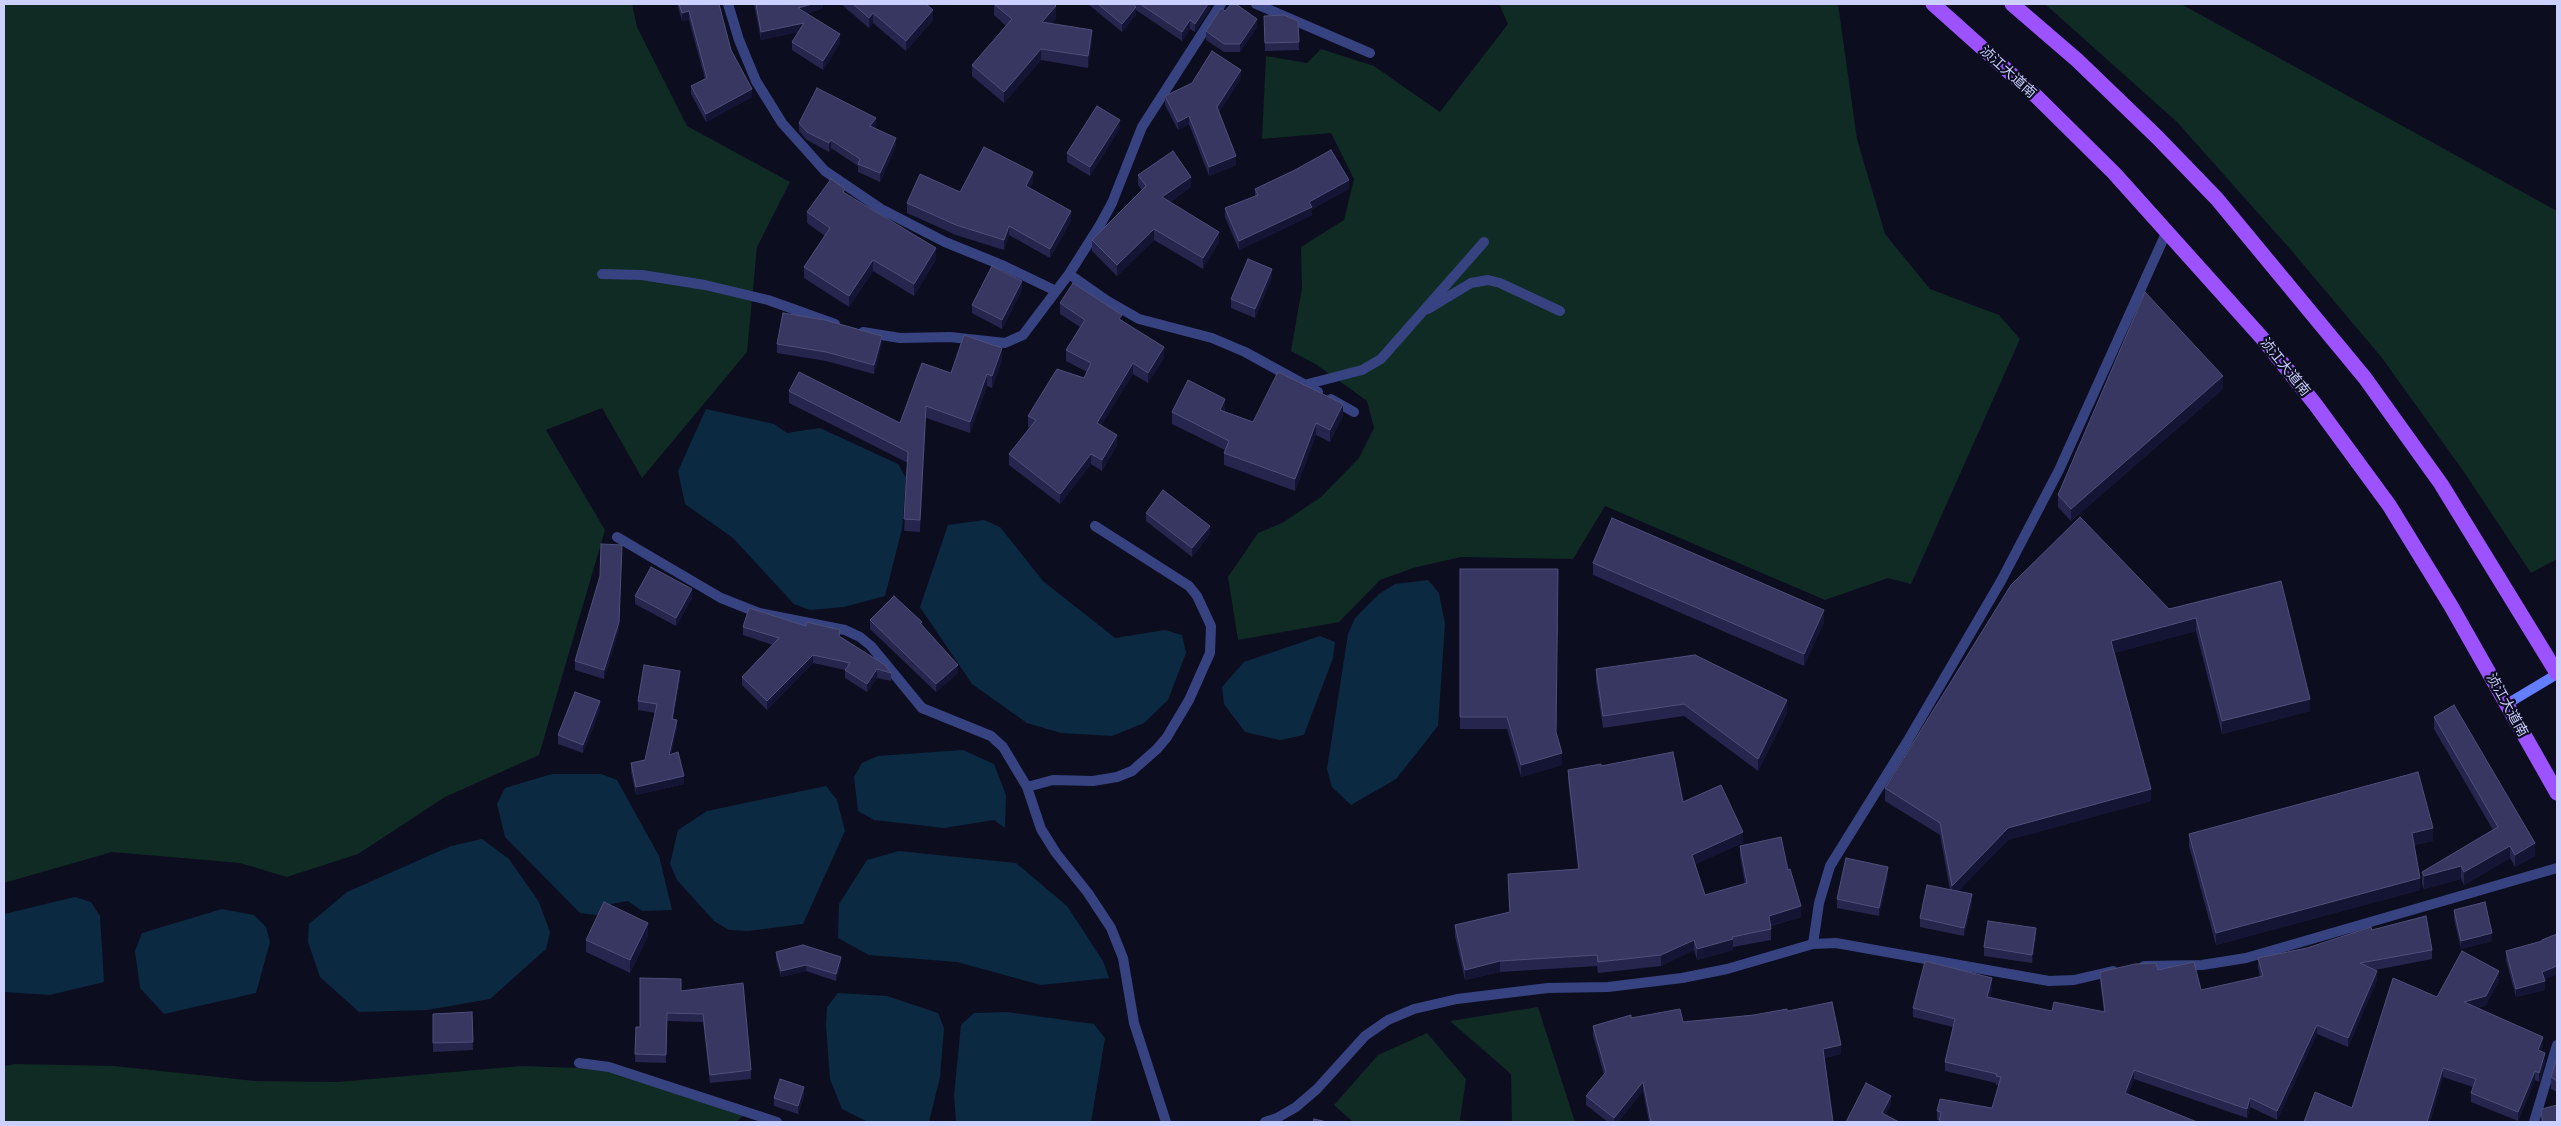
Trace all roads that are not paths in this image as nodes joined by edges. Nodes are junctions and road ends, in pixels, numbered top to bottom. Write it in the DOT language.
graph roads {
  1 [pos="728,4"];
  2 [pos="1221,4"];
  3 [pos="1256,4"];
  4 [pos="1933,4"];
  5 [pos="2012,4"];
  6 [pos="1370,53"];
  7 [pos="2167,231"];
  8 [pos="1484,242"];
  9 [pos="602,274"];
  10 [pos="1069,274"];
  11 [pos="1056,291"];
  12 [pos="1560,310"];
  13 [pos="1418,315"];
  14 [pos="1304,384"];
  15 [pos="1354,412"];
  16 [pos="1095,526"];
  17 [pos="617,538"];
  18 [pos="2557,673"];
  19 [pos="2506,704"];
  20 [pos="1026,787"];
  21 [pos="2557,794"];
  22 [pos="2557,868"];
  23 [pos="1814,944"];
  24 [pos="2557,1046"];
  25 [pos="579,1063"];
  26 [pos="777,1122"];
  27 [pos="1166,1122"];
  28 [pos="1265,1122"];
  29 [pos="2534,1122"];
  1 -- 11 [label="street"];
  2 -- 10 [label="street"];
  3 -- 6 [label="street"];
  4 -- 7 [label="main road, 浈江大道南"];
  5 -- 18 [label="main road"];
  7 -- 19 [label="main road, 浈江大道南"];
  7 -- 23 [label="street"];
  8 -- 13 [label="street"];
  9 -- 11 [label="street"];
  10 -- 11 [label="street"];
  10 -- 14 [label="street"];
  12 -- 13 [label="street"];
  13 -- 14 [label="street"];
  14 -- 15 [label="street"];
  16 -- 20 [label="street"];
  17 -- 20 [label="street"];
  18 -- 19 [label="street"];
  19 -- 21 [label="main road, 浈江大道南"];
  20 -- 27 [label="street"];
  22 -- 23 [label="street"];
  23 -- 28 [label="street"];
  24 -- 29 [label="street"];
  25 -- 26 [label="street"];
}
